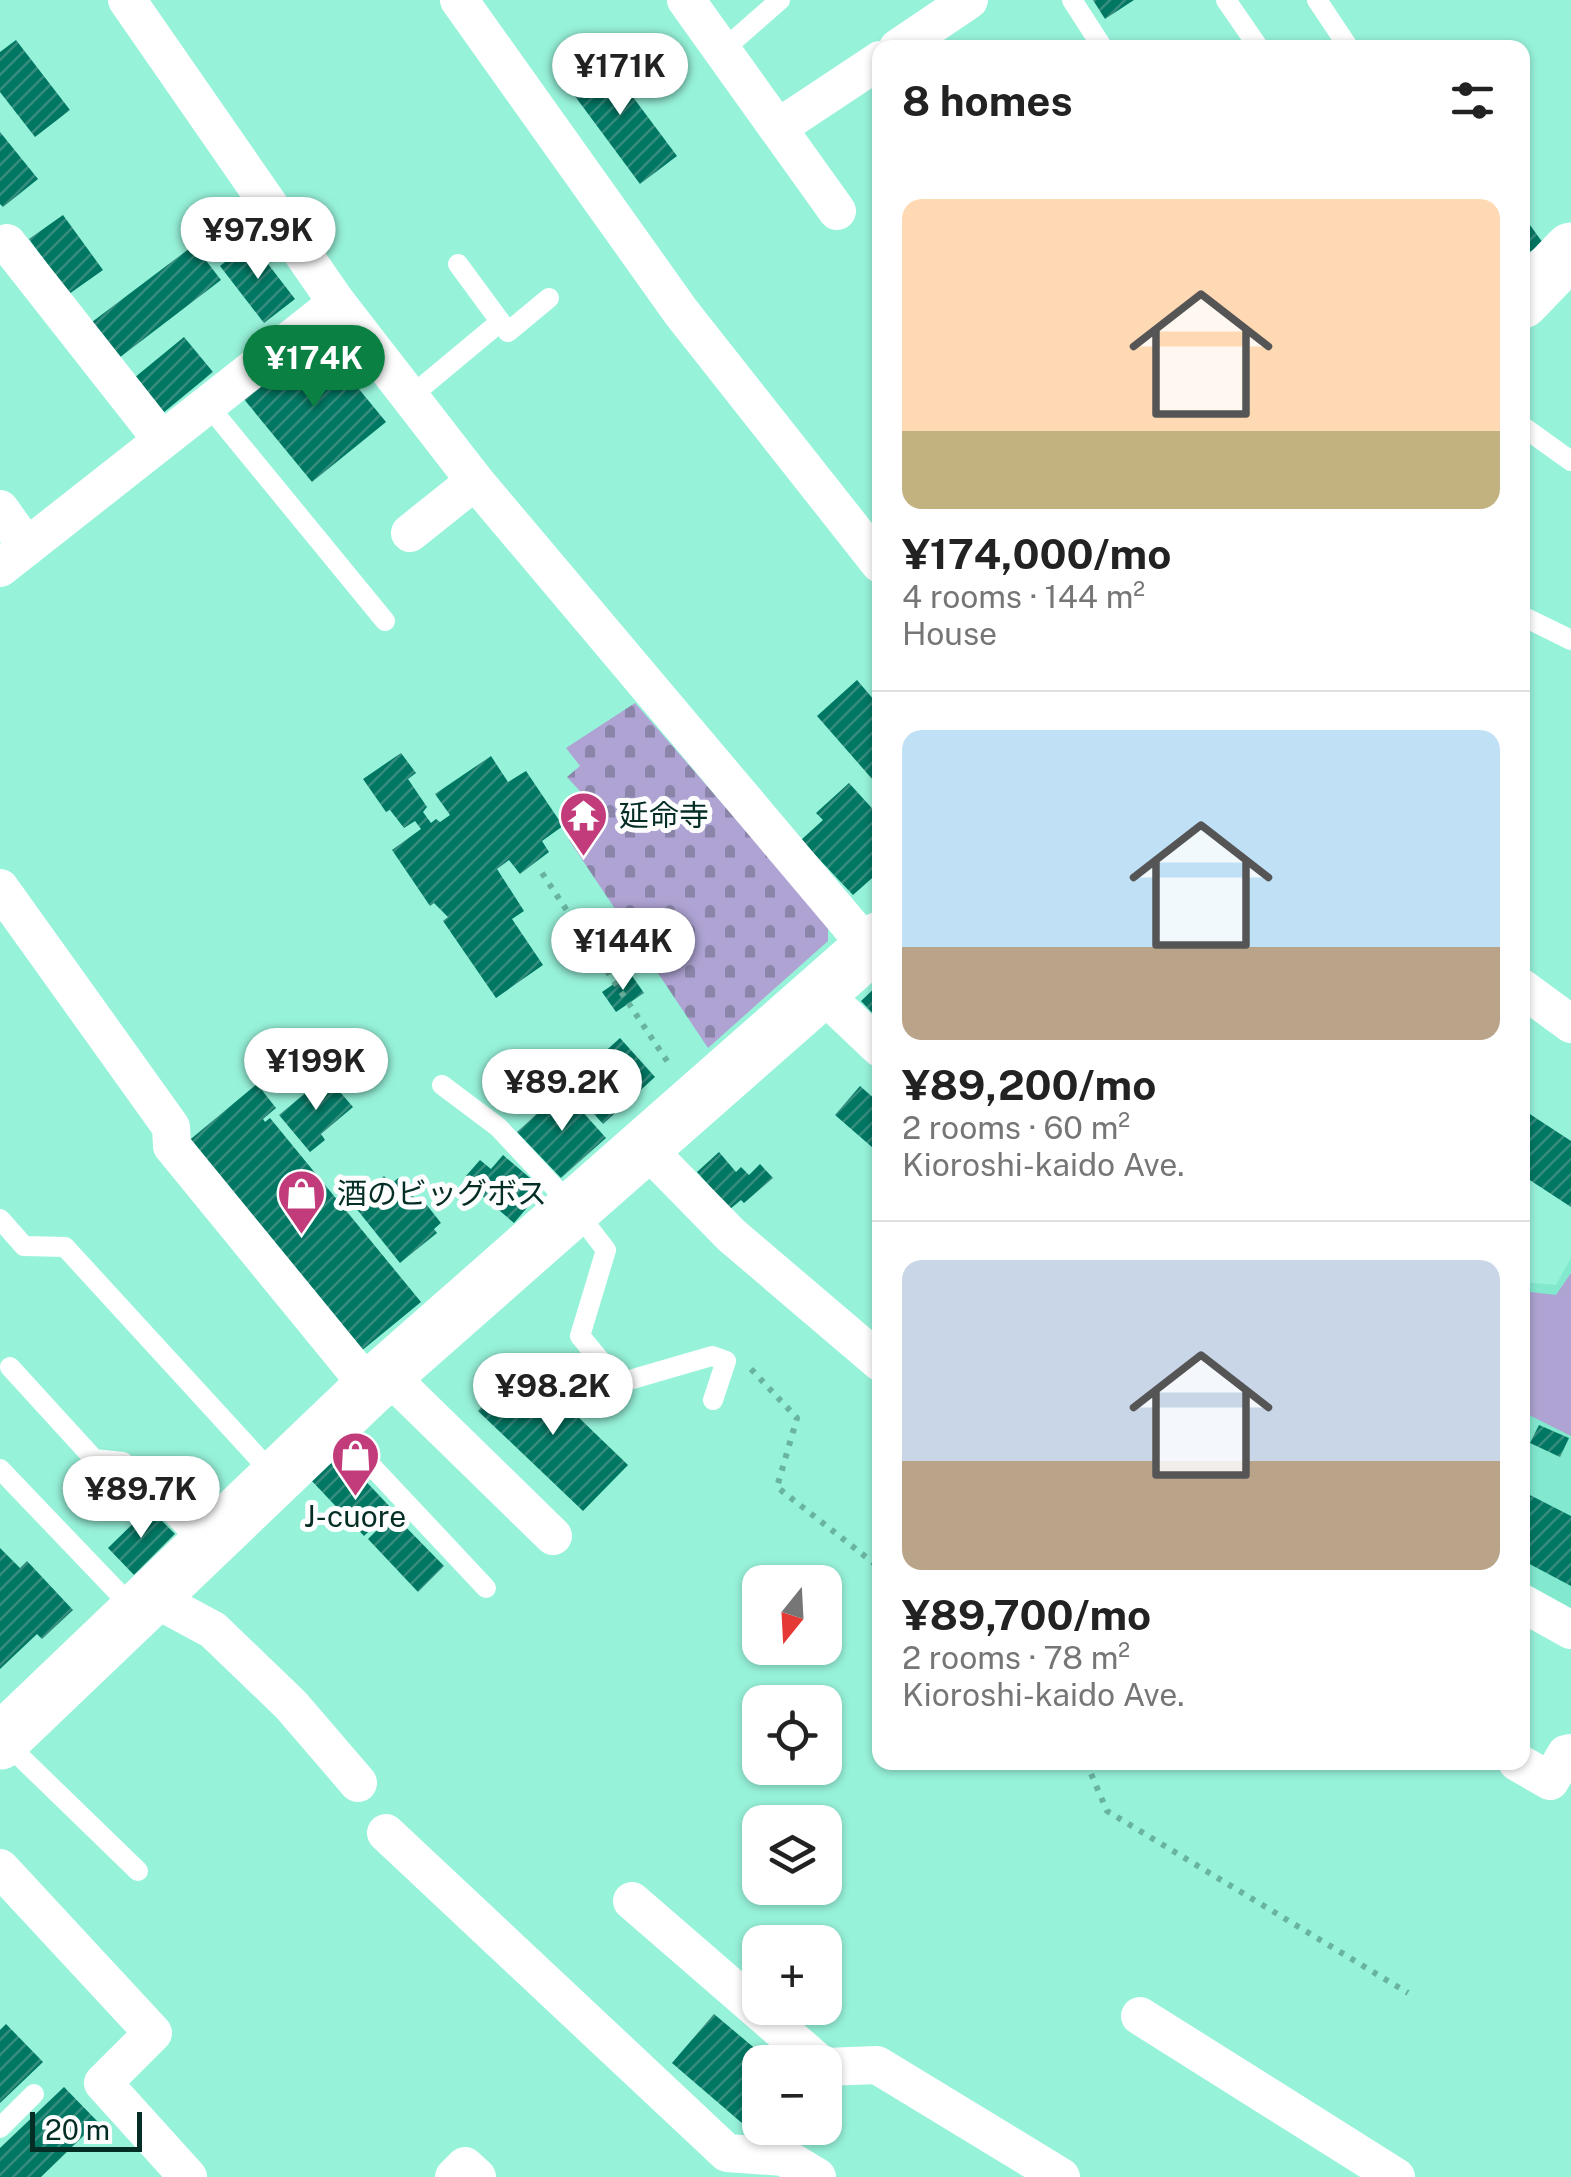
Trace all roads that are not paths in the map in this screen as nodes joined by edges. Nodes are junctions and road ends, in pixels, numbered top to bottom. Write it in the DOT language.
graph roads {
  1 [pos="127,0"];
  2 [pos="459,0"];
  3 [pos="686,0"];
  4 [pos="780,0"];
  5 [pos="969,0"];
  6 [pos="1072,0"];
  7 [pos="1226,0"];
  8 [pos="1317,0"];
  9 [pos="910,40"];
  10 [pos="1098,40"];
  11 [pos="1253,40"];
  12 [pos="1344,40"];
  13 [pos="723,50"];
  14 [pos="872,65"];
  15 [pos="779,127"];
  16 [pos="837,212"];
  17 [pos="7,243"];
  18 [pos="1571,250"];
  19 [pos="458,264"];
  20 [pos="1530,293"];
  21 [pos="549,298"];
  22 [pos="337,303"];
  23 [pos="500,322"];
  24 [pos="410,397"];
  25 [pos="207,404"];
  26 [pos="1530,432"];
  27 [pos="162,440"];
  28 [pos="1571,461"];
  29 [pos="475,481"];
  30 [pos="0,510"];
  31 [pos="410,533"];
  32 [pos="872,554"];
  33 [pos="14,558"];
  34 [pos="1530,620"];
  35 [pos="385,621"];
  36 [pos="1571,640"];
  37 [pos="0,888"];
  38 [pos="872,941"];
  39 [pos="872,945"];
  40 [pos="819,990"];
  41 [pos="1530,994"];
  42 [pos="1571,1024"];
  43 [pos="872,1040"];
  44 [pos="442,1085"];
  45 [pos="643,1145"];
  46 [pos="573,1207"];
  47 [pos="0,1220"];
  48 [pos="872,1355"];
  49 [pos="10,1367"];
  50 [pos="363,1395"];
  51 [pos="713,1400"];
  52 [pos="0,1468"];
  53 [pos="276,1476"];
  54 [pos="553,1536"];
  55 [pos="202,1546"];
  56 [pos="486,1588"];
  57 [pos="146,1601"];
  58 [pos="1530,1607"];
  59 [pos="1571,1630"];
  60 [pos="1,1741"];
  61 [pos="1571,1753"];
  62 [pos="1530,1769"];
  63 [pos="358,1782"];
  64 [pos="386,1833"];
  65 [pos="0,1868"];
  66 [pos="138,1871"];
  67 [pos="632,1902"];
  68 [pos="1140,2016"];
  69 [pos="798,2045"];
  70 [pos="842,2066"];
  71 [pos="34,2094"];
  72 [pos="0,2128"];
  73 [pos="188,2177"];
  74 [pos="454,2177"];
  75 [pos="477,2177"];
  76 [pos="817,2177"];
  77 [pos="1061,2177"];
  78 [pos="1396,2177"];
  1 -- 22 [label="street"];
  2 -- 32 [label="street"];
  3 -- 13 [label="street"];
  4 -- 13 [label="lane"];
  5 -- 9 [label="street"];
  6 -- 10 [label="lane"];
  7 -- 11 [label="lane"];
  8 -- 12 [label="lane"];
  13 -- 15 [label="street"];
  14 -- 15 [label="street"];
  15 -- 16 [label="street"];
  17 -- 27 [label="street"];
  18 -- 20 [label="main road"];
  19 -- 23 [label="lane"];
  21 -- 23 [label="lane"];
  22 -- 24 [label="street"];
  22 -- 25 [label="street"];
  23 -- 24 [label="lane"];
  24 -- 29 [label="street"];
  25 -- 27 [label="street"];
  25 -- 35 [label="lane"];
  26 -- 28 [label="lane"];
  27 -- 33 [label="street"];
  29 -- 31 [label="street"];
  29 -- 38 [label="street"];
  30 -- 33 [label="street"];
  34 -- 36 [label="lane"];
  37 -- 50 [label="street"];
  39 -- 40 [label="main road"];
  40 -- 43 [label="street"];
  40 -- 45 [label="main road"];
  41 -- 42 [label="street"];
  44 -- 46 [label="lane"];
  45 -- 46 [label="main road"];
  45 -- 48 [label="street"];
  46 -- 50 [label="main road"];
  46 -- 51 [label="lane"];
  47 -- 53 [label="lane"];
  49 -- 55 [label="lane"];
  50 -- 53 [label="main road"];
  50 -- 54 [label="street"];
  50 -- 56 [label="lane"];
  52 -- 57 [label="lane"];
  53 -- 55 [label="main road"];
  55 -- 57 [label="main road"];
  57 -- 60 [label="main road"];
  57 -- 63 [label="street"];
  58 -- 59 [label="street"];
  60 -- 66 [label="lane"];
  61 -- 62 [label="street"];
  64 -- 76 [label="street"];
  65 -- 73 [label="street"];
  67 -- 69 [label="street"];
  68 -- 78 [label="street"];
  70 -- 77 [label="street"];
  71 -- 72 [label="lane"];
  74 -- 75 [label="street"];
}
